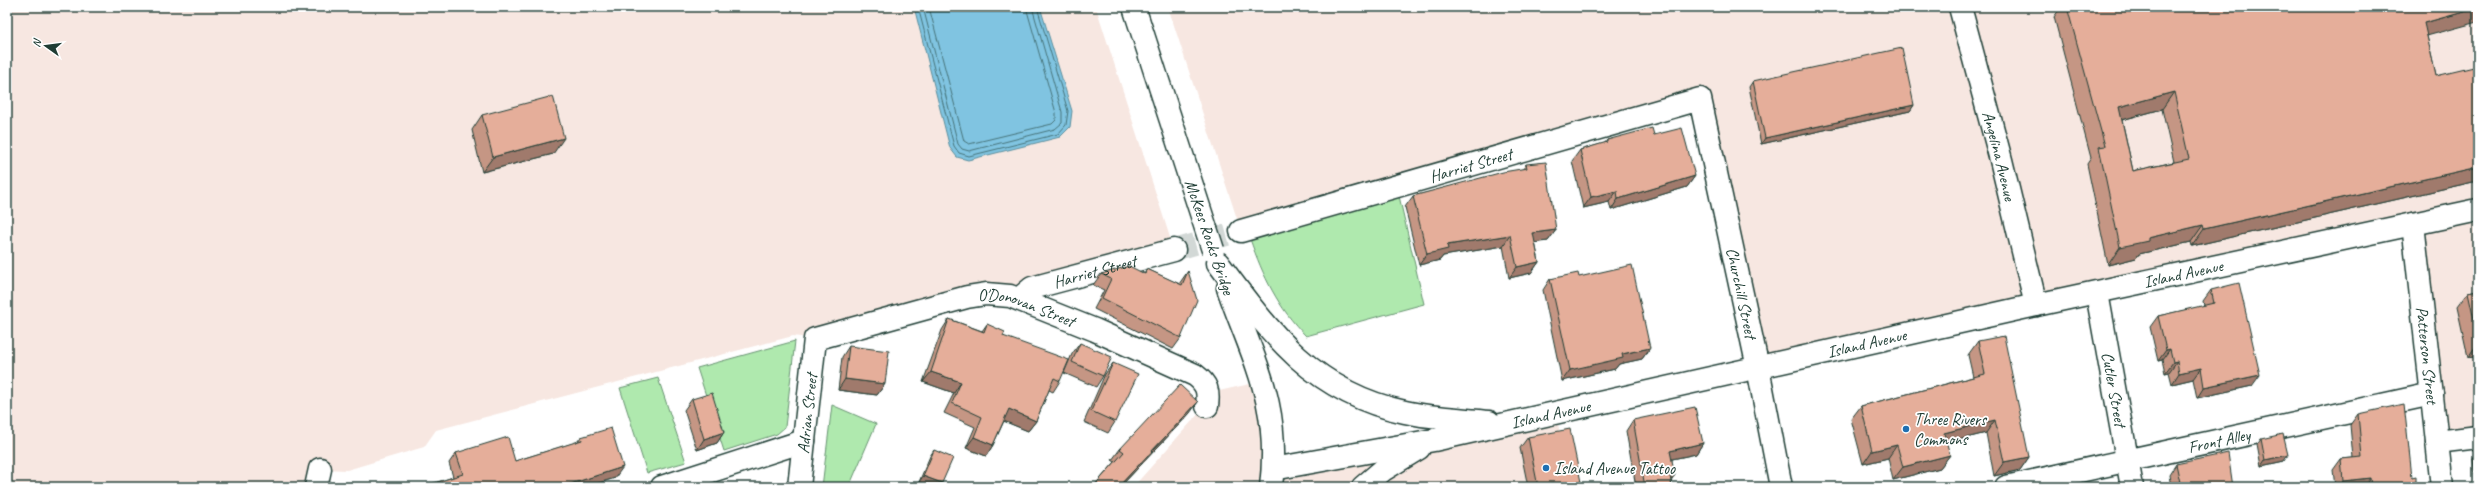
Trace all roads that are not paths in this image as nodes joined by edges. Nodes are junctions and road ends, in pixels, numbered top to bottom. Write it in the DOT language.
graph roads {
  1 [pos="1134,7"];
  2 [pos="1960,7"];
  3 [pos="1700,99"];
  4 [pos="2478,210"];
  5 [pos="2414,224"];
  6 [pos="1241,231"];
  7 [pos="1174,250"];
  8 [pos="1216,256"];
  9 [pos="2097,293"];
  10 [pos="1019,299"];
  11 [pos="2036,305"];
  12 [pos="815,339"];
  13 [pos="1758,368"];
  14 [pos="2432,394"];
  15 [pos="1207,406"];
  16 [pos="1506,424"];
  17 [pos="2478,437"];
  18 [pos="1434,440"];
  19 [pos="804,441"];
  20 [pos="2436,442"];
  21 [pos="2128,460"];
  22 [pos="1272,478"];
  23 [pos="662,487"];
  24 [pos="799,487"];
  25 [pos="1363,487"];
  26 [pos="1781,487"];
  27 [pos="2006,487"];
  28 [pos="2132,487"];
  29 [pos="2442,487"];
  1 -- 8 [label="street, McKees Rocks Bridge, bridge"];
  2 -- 11 [label="street, Angelina Avenue"];
  3 -- 6 [label="street, Harriet Street"];
  3 -- 13 [label="street, Churchill Street"];
  4 -- 5 [label="street, Island Avenue"];
  5 -- 9 [label="street, Island Avenue"];
  5 -- 14 [label="street, Patterson Street"];
  7 -- 10 [label="street, Harriet Street"];
  8 -- 16 [label="street"];
  8 -- 22 [label="street, McKees Rocks Bridge"];
  9 -- 11 [label="street, Island Avenue"];
  9 -- 21 [label="street, Cutler Street"];
  10 -- 12 [label="street, O'Donovan Street"];
  10 -- 15 [label="street, O'Donovan Street"];
  11 -- 13 [label="street, Island Avenue"];
  12 -- 19 [label="street, Adrian Street"];
  13 -- 16 [label="street, Island Avenue"];
  13 -- 26 [label="street, Churchill Street"];
  14 -- 20 [label="street, Patterson Street"];
  14 -- 21 [label="street, Front Alley"];
  16 -- 18 [label="street, Island Avenue"];
  17 -- 20 [label="street"];
  18 -- 22 [label="street, Island Avenue"];
  18 -- 25 [label="street"];
  19 -- 23 [label="street"];
  19 -- 24 [label="street, Adrian Street"];
  20 -- 29 [label="street, Patterson Street"];
  21 -- 27 [label="street, Front Alley"];
  21 -- 28 [label="street, Cutler Street"];
}
